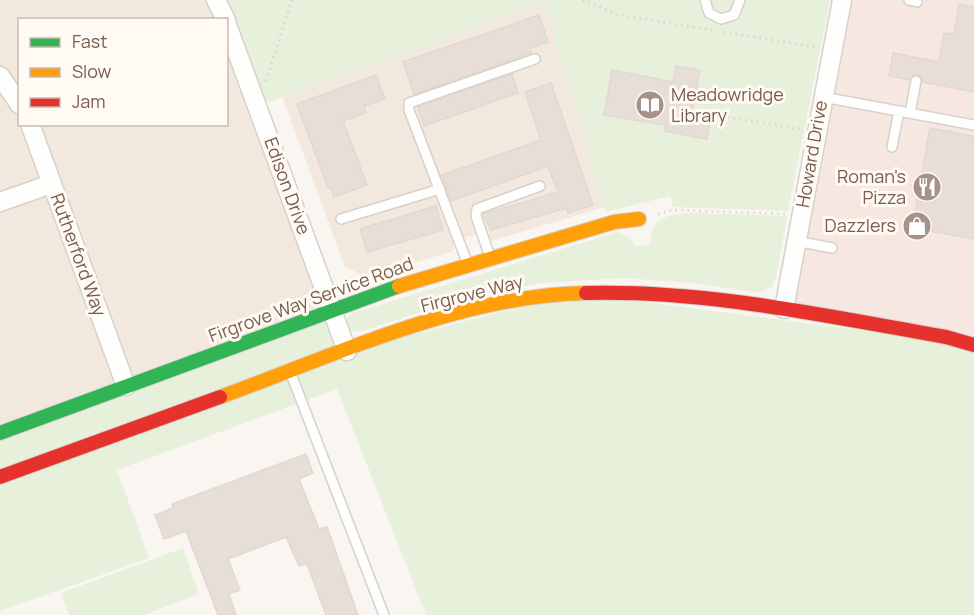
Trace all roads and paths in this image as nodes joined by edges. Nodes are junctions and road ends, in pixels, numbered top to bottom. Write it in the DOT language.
graph roads {
  1 [pos="216,0"];
  2 [pos="292,0"];
  3 [pos="583,0"];
  4 [pos="705,0"];
  5 [pos="740,0"];
  6 [pos="842,0"];
  7 [pos="225,18"];
  8 [pos="228,25"];
  9 [pos="820,48"];
  10 [pos="535,59"];
  11 [pos="0,76"];
  12 [pos="916,81"];
  13 [pos="823,97"];
  14 [pos="18,102"];
  15 [pos="258,106"];
  16 [pos="692,111"];
  17 [pos="899,111"];
  18 [pos="910,113"];
  19 [pos="974,125"];
  20 [pos="31,126"];
  21 [pos="805,130"];
  22 [pos="892,147"];
  23 [pos="51,184"];
  24 [pos="540,186"];
  25 [pos="440,189"];
  26 [pos="0,202"];
  27 [pos="673,210"];
  28 [pos="790,214"];
  29 [pos="341,219"];
  30 [pos="639,219"];
  31 [pos="796,241"];
  32 [pos="832,248"];
  33 [pos="490,260"];
  34 [pos="468,266"];
  35 [pos="784,309"];
  36 [pos="332,310"];
  37 [pos="974,345"];
  38 [pos="347,351"];
  39 [pos="290,372"];
  40 [pos="126,386"];
  41 [pos="0,433"];
  42 [pos="0,477"];
  43 [pos="384,615"];
  1 -- 7 [label="street, Edison Drive"];
  2 -- 15 [label="path"];
  3 -- 9 [label="path"];
  4 -- 5 [label="lane"];
  6 -- 13 [label="street, Howard Drive"];
  8 -- 15 [label="street, Edison Drive"];
  10 -- 25 [label="lane"];
  11 -- 14 [label="street"];
  12 -- 18 [label="lane"];
  13 -- 17 [label="lane"];
  13 -- 31 [label="street, Howard Drive"];
  15 -- 36 [label="street, Edison Drive"];
  16 -- 21 [label="path"];
  17 -- 18 [label="lane"];
  17 -- 22 [label="lane"];
  18 -- 19 [label="lane"];
  20 -- 23 [label="street, Rutherford Way"];
  23 -- 26 [label="street"];
  23 -- 40 [label="street, Rutherford Way"];
  24 -- 33 [label="lane"];
  25 -- 29 [label="lane"];
  25 -- 34 [label="lane"];
  27 -- 28 [label="path"];
  30 -- 33 [label="street, Firgrove Way Service Road"];
  31 -- 32 [label="lane"];
  31 -- 35 [label="street, Howard Drive"];
  33 -- 34 [label="street, Firgrove Way Service Road"];
  34 -- 36 [label="street, Firgrove Way Service Road"];
  35 -- 37 [label="street, Firgrove Way"];
  35 -- 38 [label="street, Firgrove Way"];
  36 -- 38 [label="street, Edison Drive"];
  36 -- 40 [label="street, Firgrove Way Service Road"];
  38 -- 39 [label="street, Firgrove Way"];
  39 -- 42 [label="street, Firgrove Way"];
  39 -- 43 [label="lane"];
  40 -- 41 [label="street, Firgrove Way Service Road"];
}
